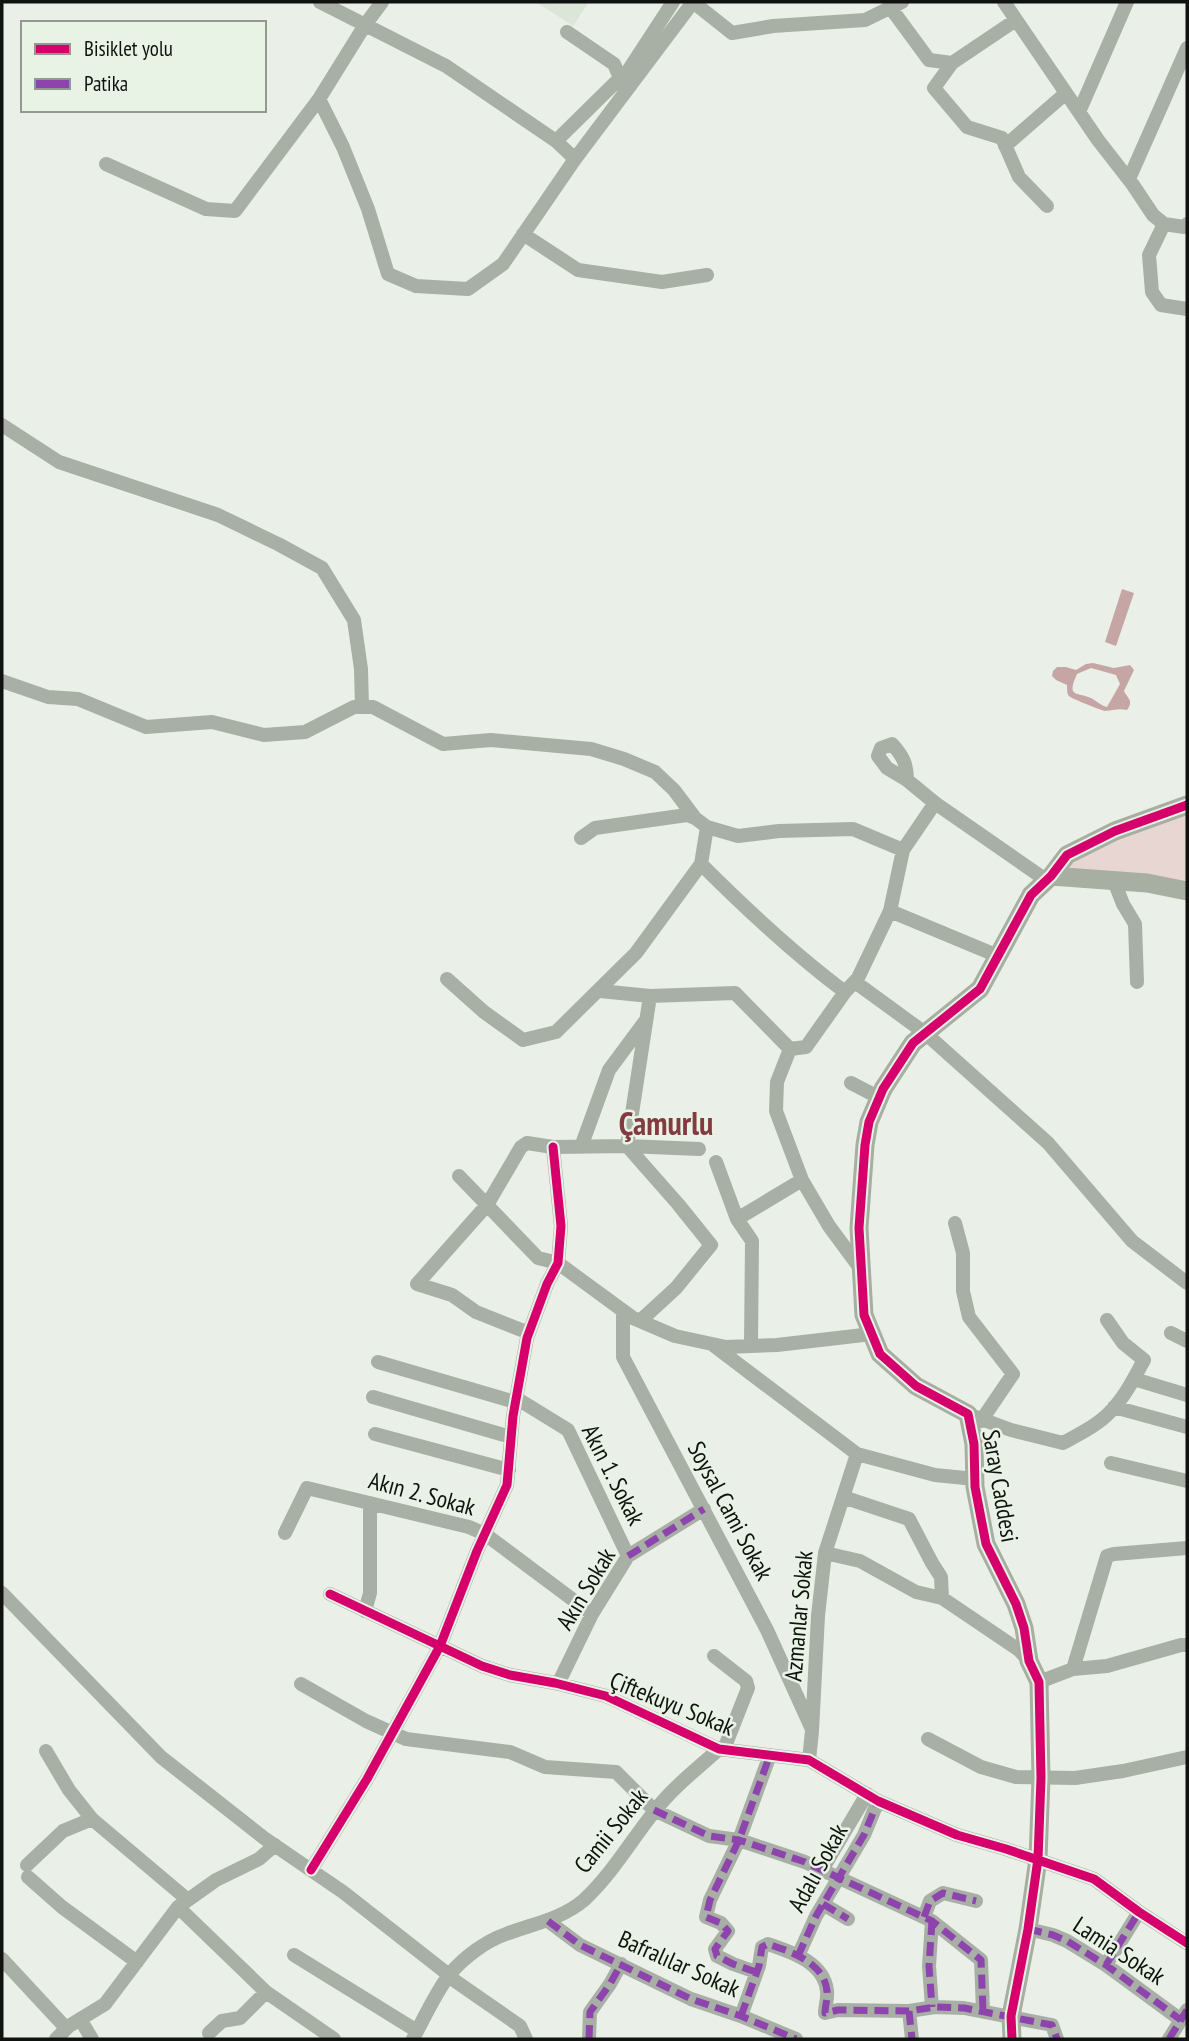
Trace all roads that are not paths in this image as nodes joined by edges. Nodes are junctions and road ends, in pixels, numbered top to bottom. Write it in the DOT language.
graph roads {
  1 [pos="320,2"];
  2 [pos="382,2"];
  3 [pos="673,2"];
  4 [pos="693,2"];
  5 [pos="1004,2"];
  6 [pos="1127,2"];
  7 [pos="896,5"];
  8 [pos="1016,20"];
  9 [pos="365,24"];
  10 [pos="566,33"];
  11 [pos="1187,48"];
  12 [pos="952,64"];
  13 [pos="620,78"];
  14 [pos="1064,90"];
  15 [pos="622,97"];
  16 [pos="319,99"];
  17 [pos="1079,112"];
  18 [pos="556,141"];
  19 [pos="1003,142"];
  20 [pos="575,159"];
  21 [pos="106,164"];
  22 [pos="1129,179"];
  23 [pos="1047,206"];
  24 [pos="1164,224"];
  25 [pos="1187,224"];
  26 [pos="523,234"];
  27 [pos="707,275"];
  28 [pos="1187,309"];
  29 [pos="2,425"];
  30 [pos="2,681"];
  31 [pos="362,707"];
  32 [pos="907,780"];
  33 [pos="935,803"];
  34 [pos="1187,805"];
  35 [pos="695,818"];
  36 [pos="708,827"];
  37 [pos="581,838"];
  38 [pos="903,850"];
  39 [pos="701,864"];
  40 [pos="1049,878"];
  41 [pos="1114,881"];
  42 [pos="1187,891"];
  43 [pos="890,911"];
  44 [pos="998,956"];
  45 [pos="447,979"];
  46 [pos="1137,982"];
  47 [pos="850,987"];
  48 [pos="600,991"];
  49 [pos="650,996"];
  50 [pos="646,1019"];
  51 [pos="925,1033"];
  52 [pos="790,1049"];
  53 [pos="851,1083"];
  54 [pos="880,1098"];
  55 [pos="627,1146"];
  56 [pos="553,1147"];
  57 [pos="581,1147"];
  58 [pos="699,1149"];
  59 [pos="716,1162"];
  60 [pos="459,1176"];
  61 [pos="802,1180"];
  62 [pos="486,1205"];
  63 [pos="737,1219"];
  64 [pos="955,1223"];
  65 [pos="558,1264"];
  66 [pos="860,1268"];
  67 [pos="1187,1283"];
  68 [pos="623,1311"];
  69 [pos="1107,1320"];
  70 [pos="640,1321"];
  71 [pos="529,1333"];
  72 [pos="1171,1333"];
  73 [pos="872,1334"];
  74 [pos="1187,1341"];
  75 [pos="710,1343"];
  76 [pos="751,1346"];
  77 [pos="378,1362"];
  78 [pos="1134,1379"];
  79 [pos="1187,1395"];
  80 [pos="373,1397"];
  81 [pos="516,1400"];
  82 [pos="1114,1407"];
  83 [pos="974,1418"];
  84 [pos="1187,1427"];
  85 [pos="375,1434"];
  86 [pos="511,1437"];
  87 [pos="857,1454"];
  88 [pos="1111,1463"];
  89 [pos="509,1470"];
  90 [pos="975,1479"];
  91 [pos="1187,1481"];
  92 [pos="843,1497"];
  93 [pos="370,1503"];
  94 [pos="704,1510"];
  95 [pos="285,1533"];
  96 [pos="485,1534"];
  97 [pos="1187,1548"];
  98 [pos="825,1553"];
  99 [pos="628,1556"];
  100 [pos="2,1593"];
  101 [pos="330,1594"];
  102 [pos="942,1598"];
  103 [pos="365,1611"];
  104 [pos="592,1614"];
  105 [pos="962,1625"];
  106 [pos="982,1625"];
  107 [pos="1187,1645"];
  108 [pos="440,1646"];
  109 [pos="714,1657"];
  110 [pos="1029,1661"];
  111 [pos="1073,1669"];
  112 [pos="1039,1682"];
  113 [pos="301,1684"];
  114 [pos="558,1684"];
  115 [pos="813,1731"];
  116 [pos="392,1733"];
  117 [pos="928,1739"];
  118 [pos="722,1749"];
  119 [pos="46,1751"];
  120 [pos="770,1755"];
  121 [pos="1186,1757"];
  122 [pos="809,1760"];
  123 [pos="1041,1779"];
  124 [pos="873,1798"];
  125 [pos="654,1810"];
  126 [pos="92,1819"];
  127 [pos="739,1840"];
  128 [pos="275,1845"];
  129 [pos="1038,1859"];
  130 [pos="311,1870"];
  131 [pos="822,1870"];
  132 [pos="838,1878"];
  133 [pos="976,1901"];
  134 [pos="183,1904"];
  135 [pos="823,1904"];
  136 [pos="1139,1912"];
  137 [pos="848,1919"];
  138 [pos="928,1919"];
  139 [pos="548,1921"];
  140 [pos="1028,1929"];
  141 [pos="1187,1943"];
  142 [pos="294,1955"];
  143 [pos="797,1956"];
  144 [pos="2,1959"];
  145 [pos="137,1962"];
  146 [pos="621,1964"];
  147 [pos="1106,1965"];
  148 [pos="756,1972"];
  149 [pos="449,1975"];
  150 [pos="266,1992"];
  151 [pos="932,2007"];
  152 [pos="909,2011"];
  153 [pos="983,2011"];
  154 [pos="1184,2015"];
  155 [pos="741,2016"];
  156 [pos="1011,2016"];
  157 [pos="80,2019"];
  158 [pos="61,2034"];
  159 [pos="415,2035"];
  160 [pos="207,2037"];
  161 [pos="92,2039"];
  162 [pos="334,2039"];
  163 [pos="526,2039"];
  164 [pos="589,2039"];
  165 [pos="796,2039"];
  166 [pos="912,2039"];
  167 [pos="1012,2039"];
  168 [pos="1057,2039"];
  169 [pos="1170,2039"];
  1 -- 9 [label="street"];
  2 -- 9 [label="street"];
  3 -- 13 [label="street"];
  4 -- 7 [label="street"];
  4 -- 15 [label="street"];
  5 -- 8 [label="street"];
  6 -- 17 [label="street"];
  7 -- 12 [label="street"];
  8 -- 12 [label="street"];
  8 -- 14 [label="street"];
  9 -- 16 [label="street"];
  9 -- 18 [label="street"];
  10 -- 13 [label="street"];
  11 -- 22 [label="street"];
  12 -- 19 [label="street"];
  13 -- 15 [label="street"];
  13 -- 18 [label="street"];
  14 -- 17 [label="street"];
  14 -- 19 [label="street"];
  15 -- 20 [label="street"];
  16 -- 21 [label="street"];
  16 -- 26 [label="street"];
  17 -- 22 [label="street"];
  18 -- 20 [label="street"];
  19 -- 23 [label="street"];
  20 -- 26 [label="street"];
  22 -- 24 [label="street"];
  24 -- 25 [label="street"];
  24 -- 28 [label="street"];
  26 -- 27 [label="street"];
  29 -- 31 [label="street"];
  30 -- 31 [label="street"];
  31 -- 35 [label="street"];
  32 -- 33 [label="street"];
  33 -- 38 [label="street"];
  33 -- 40 [label="street"];
  34 -- 40 [label="street, Saray Caddesi"];
  35 -- 36 [label="street"];
  35 -- 37 [label="street"];
  36 -- 38 [label="street"];
  36 -- 39 [label="street"];
  38 -- 43 [label="street"];
  39 -- 47 [label="street"];
  39 -- 48 [label="street"];
  40 -- 41 [label="street"];
  40 -- 44 [label="street, Saray Caddesi"];
  41 -- 42 [label="street"];
  41 -- 46 [label="street"];
  43 -- 44 [label="street"];
  43 -- 47 [label="street"];
  44 -- 51 [label="street, Saray Caddesi"];
  45 -- 48 [label="street"];
  47 -- 51 [label="street"];
  47 -- 52 [label="street"];
  48 -- 49 [label="street"];
  49 -- 50 [label="street"];
  49 -- 52 [label="street"];
  50 -- 55 [label="street"];
  50 -- 57 [label="street"];
  51 -- 54 [label="street, Saray Caddesi"];
  51 -- 67 [label="street"];
  52 -- 61 [label="street"];
  53 -- 54 [label="street"];
  54 -- 66 [label="street, Saray Caddesi"];
  55 -- 57 [label="street"];
  55 -- 58 [label="street"];
  55 -- 70 [label="street"];
  56 -- 57 [label="street"];
  56 -- 62 [label="street"];
  56 -- 65 [label="street"];
  59 -- 63 [label="street"];
  60 -- 62 [label="street"];
  61 -- 63 [label="street"];
  61 -- 66 [label="street"];
  62 -- 65 [label="street"];
  62 -- 71 [label="street"];
  63 -- 76 [label="street"];
  64 -- 83 [label="street"];
  65 -- 68 [label="street"];
  65 -- 71 [label="street"];
  66 -- 73 [label="street, Saray Caddesi"];
  68 -- 70 [label="street"];
  68 -- 94 [label="street, Soysal Cami Sokak"];
  69 -- 78 [label="street"];
  70 -- 75 [label="street"];
  71 -- 81 [label="street"];
  72 -- 74 [label="street"];
  73 -- 76 [label="street"];
  73 -- 83 [label="street, Saray Caddesi"];
  75 -- 76 [label="street"];
  75 -- 87 [label="street"];
  77 -- 81 [label="street, Akın 1. Sokak"];
  78 -- 79 [label="street"];
  78 -- 82 [label="street"];
  80 -- 86 [label="street"];
  81 -- 86 [label="street"];
  81 -- 99 [label="street, Akın 1. Sokak"];
  82 -- 83 [label="street"];
  82 -- 84 [label="street"];
  83 -- 90 [label="street, Saray Caddesi"];
  85 -- 89 [label="street"];
  86 -- 89 [label="street"];
  87 -- 90 [label="street"];
  87 -- 92 [label="street, Azmanlar Sokak"];
  88 -- 91 [label="street"];
  89 -- 96 [label="street"];
  90 -- 110 [label="street, Saray Caddesi"];
  92 -- 98 [label="street, Azmanlar Sokak"];
  92 -- 102 [label="street"];
  93 -- 95 [label="street, Akın 2. Sokak"];
  93 -- 96 [label="street, Akın 2. Sokak"];
  93 -- 103 [label="street"];
  94 -- 99 [label="street, Akın Sokak"];
  94 -- 115 [label="street, Soysal Cami Sokak"];
  96 -- 104 [label="street, Akın 2. Sokak"];
  96 -- 108 [label="street"];
  97 -- 111 [label="street"];
  98 -- 102 [label="street"];
  98 -- 115 [label="street, Azmanlar Sokak"];
  99 -- 104 [label="street, Akın Sokak"];
  100 -- 128 [label="street"];
  101 -- 103 [label="street, Çiftekuyu Sokak"];
  102 -- 106 [label="street"];
  103 -- 108 [label="street, Çiftekuyu Sokak"];
  104 -- 114 [label="street, Akın Sokak"];
  105 -- 106 [label="street"];
  106 -- 110 [label="street"];
  107 -- 111 [label="street"];
  108 -- 114 [label="street, Çiftekuyu Sokak"];
  108 -- 116 [label="street"];
  109 -- 118 [label="street"];
  110 -- 112 [label="street, Saray Caddesi"];
  111 -- 112 [label="street"];
  112 -- 123 [label="street, Saray Caddesi"];
  113 -- 116 [label="street"];
  114 -- 118 [label="street, Çiftekuyu Sokak"];
  115 -- 122 [label="street, Azmanlar Sokak"];
  116 -- 125 [label="street"];
  116 -- 130 [label="street"];
  117 -- 123 [label="street"];
  118 -- 120 [label="street, Çiftekuyu Sokak"];
  118 -- 125 [label="street, Camii Sokak"];
  119 -- 126 [label="street"];
  120 -- 122 [label="street, Çiftekuyu Sokak"];
  120 -- 127 [label="street"];
  121 -- 123 [label="street"];
  122 -- 124 [label="street, Çiftekuyu Sokak"];
  123 -- 129 [label="street, Saray Caddesi"];
  124 -- 129 [label="street, Çiftekuyu Sokak"];
  124 -- 131 [label="street"];
  124 -- 132 [label="street, Adalı Sokak"];
  125 -- 127 [label="street"];
  125 -- 139 [label="street, Camii Sokak"];
  126 -- 134 [label="street"];
  126 -- 145 [label="street"];
  127 -- 131 [label="street"];
  127 -- 148 [label="street"];
  128 -- 130 [label="street"];
  128 -- 134 [label="street"];
  129 -- 136 [label="street, Çiftekuyu Sokak"];
  129 -- 140 [label="street, Saray Caddesi"];
  130 -- 149 [label="street"];
  131 -- 132 [label="street"];
  132 -- 135 [label="street, Adalı Sokak"];
  132 -- 138 [label="street"];
  133 -- 138 [label="street"];
  134 -- 145 [label="street"];
  134 -- 150 [label="street"];
  135 -- 137 [label="street"];
  135 -- 143 [label="street, Adalı Sokak"];
  136 -- 141 [label="street, Çiftekuyu Sokak"];
  136 -- 147 [label="street"];
  138 -- 151 [label="street"];
  138 -- 153 [label="street"];
  139 -- 146 [label="street, Bafralılar Sokak"];
  139 -- 149 [label="street, Camii Sokak"];
  140 -- 147 [label="street, Lamia Sokak"];
  140 -- 156 [label="street, Saray Caddesi"];
  142 -- 159 [label="street"];
  143 -- 148 [label="street"];
  143 -- 152 [label="street"];
  144 -- 158 [label="street"];
  145 -- 157 [label="street"];
  146 -- 155 [label="street, Bafralılar Sokak"];
  146 -- 164 [label="street"];
  147 -- 154 [label="street, Lamia Sokak"];
  148 -- 155 [label="street"];
  149 -- 159 [label="street, Camii Sokak"];
  149 -- 163 [label="street"];
  150 -- 160 [label="street"];
  150 -- 162 [label="street"];
  151 -- 152 [label="street"];
  151 -- 153 [label="street"];
  152 -- 166 [label="street"];
  153 -- 156 [label="street"];
  154 -- 169 [label="street"];
  155 -- 165 [label="street, Bafralılar Sokak"];
  156 -- 167 [label="street, Saray Caddesi"];
  156 -- 168 [label="street"];
  157 -- 158 [label="street"];
  157 -- 161 [label="street"];
}
